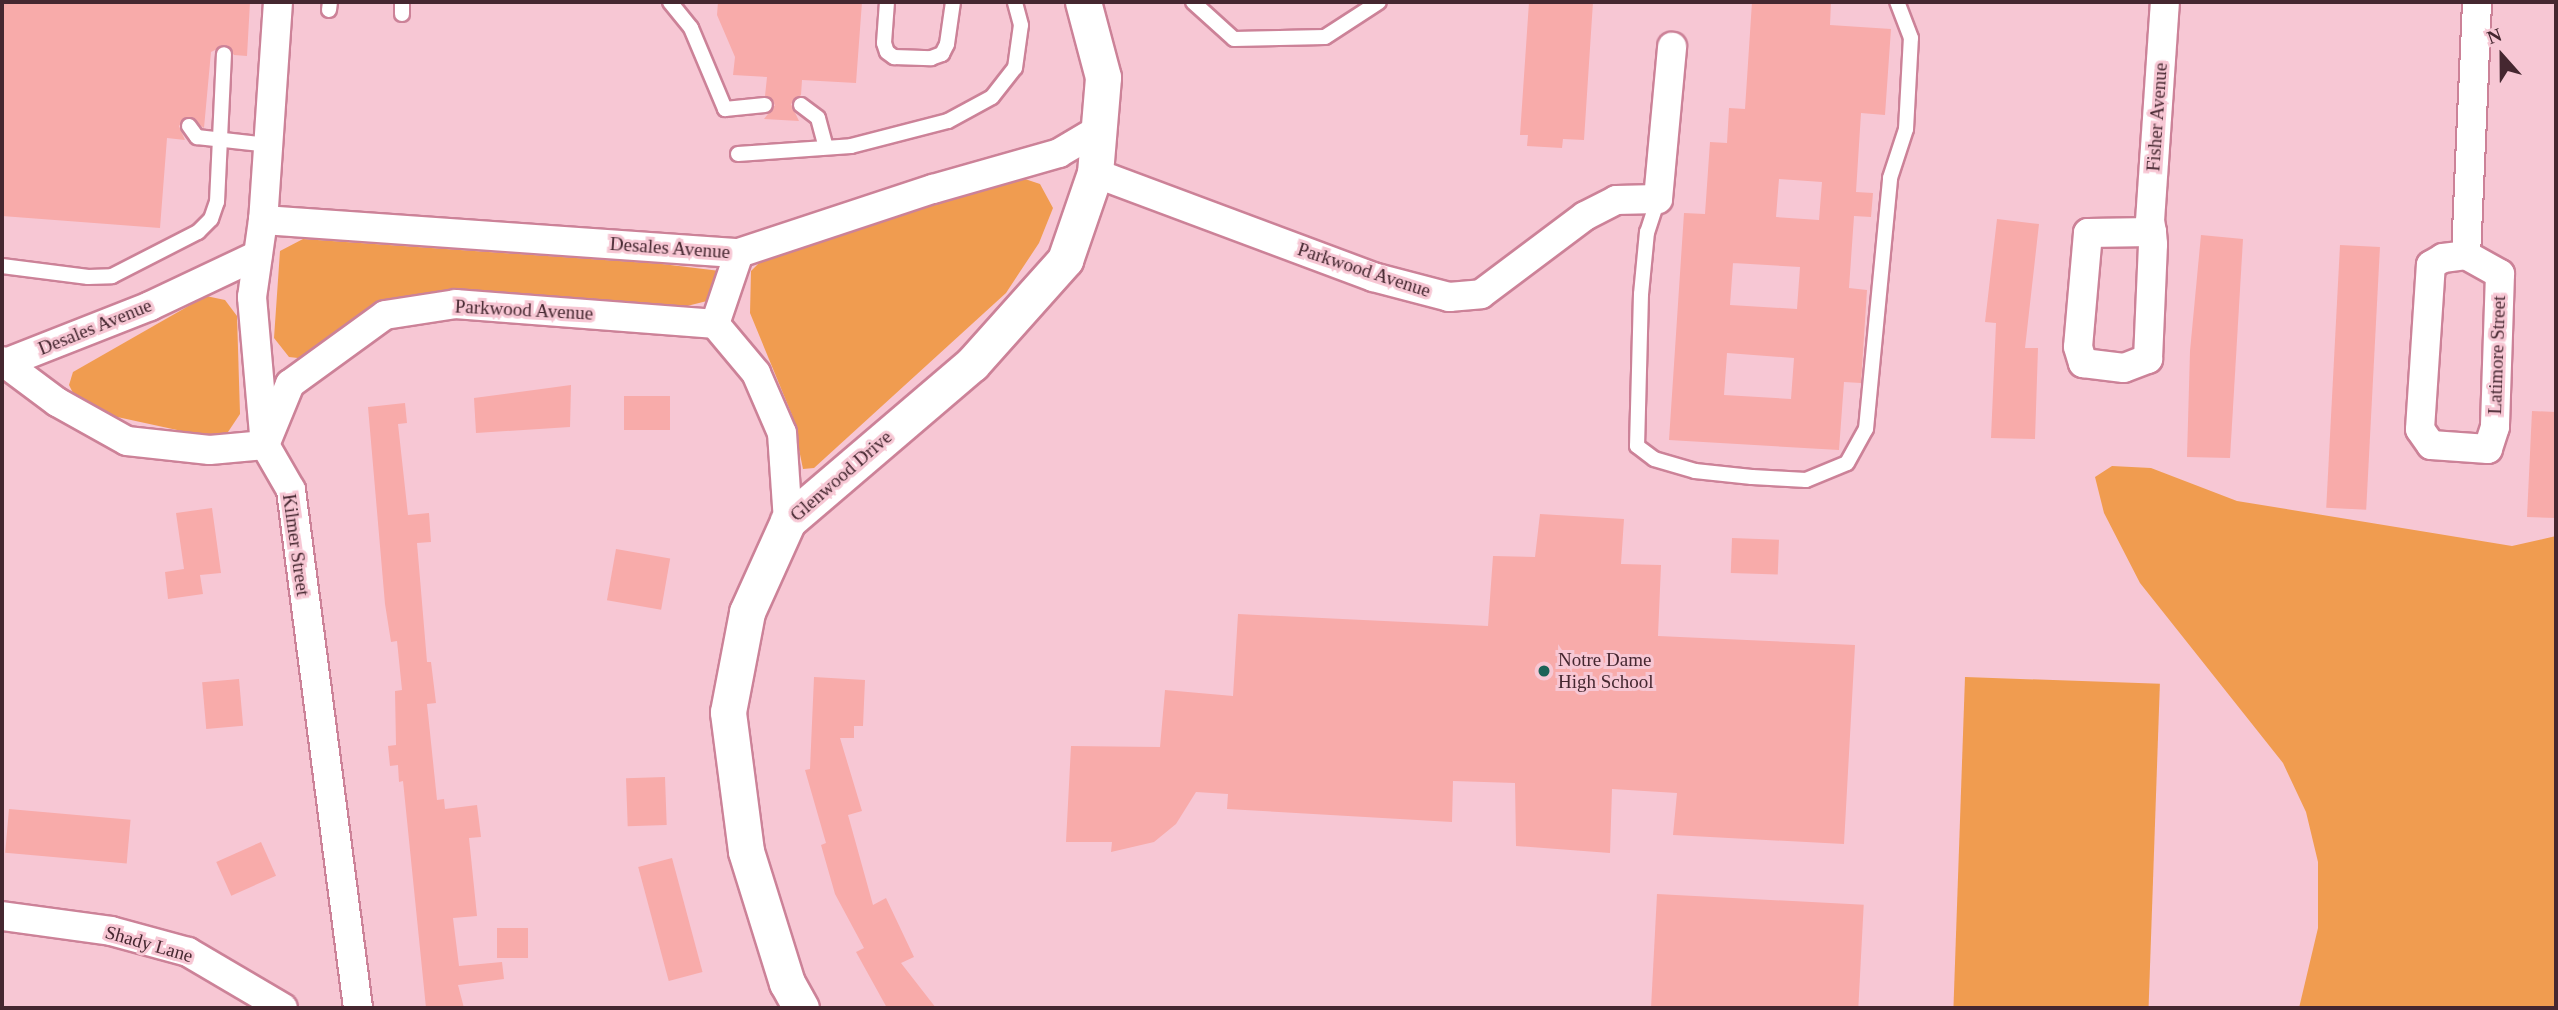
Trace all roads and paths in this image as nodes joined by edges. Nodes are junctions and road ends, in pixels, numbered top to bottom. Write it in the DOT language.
graph roads {
  1 [pos="278,2"];
  2 [pos="670,2"];
  3 [pos="887,2"];
  4 [pos="953,2"];
  5 [pos="1014,2"];
  6 [pos="1083,2"];
  7 [pos="1193,2"];
  8 [pos="1379,2"];
  9 [pos="1897,2"];
  10 [pos="2165,2"];
  11 [pos="2477,2"];
  12 [pos="1672,47"];
  13 [pos="209,72"];
  14 [pos="765,104"];
  15 [pos="801,105"];
  16 [pos="189,126"];
  17 [pos="1098,130"];
  18 [pos="220,141"];
  19 [pos="268,145"];
  20 [pos="826,147"];
  21 [pos="738,154"];
  22 [pos="1095,173"];
  23 [pos="1658,200"];
  24 [pos="263,220"];
  25 [pos="2152,232"];
  26 [pos="738,254"];
  27 [pos="258,255"];
  28 [pos="2466,255"];
  29 [pos="2,266"];
  30 [pos="715,324"];
  31 [pos="5,362"];
  32 [pos="265,445"];
  33 [pos="788,521"];
  34 [pos="2,916"];
  35 [pos="283,1008"];
  36 [pos="358,1008"];
  37 [pos="801,1008"];
  1 -- 19 [label="street, Kilmer Street"];
  2 -- 14 [label="lane"];
  3 -- 4 [label="lane"];
  5 -- 20 [label="lane"];
  6 -- 17 [label="street, Glenwood Drive"];
  7 -- 8 [label="lane"];
  9 -- 23 [label="lane"];
  10 -- 25 [label="street, Fisher Avenue"];
  11 -- 28 [label="street"];
  12 -- 23 [label="street"];
  13 -- 18 [label="lane"];
  15 -- 20 [label="lane"];
  16 -- 18 [label="lane"];
  17 -- 22 [label="street, Glenwood Drive"];
  17 -- 26 [label="street, Desales Avenue"];
  18 -- 19 [label="lane"];
  18 -- 29 [label="lane"];
  19 -- 24 [label="street, Kilmer Street"];
  20 -- 21 [label="lane"];
  22 -- 23 [label="street, Parkwood Avenue"];
  22 -- 33 [label="street, Glenwood Drive"];
  24 -- 26 [label="street, Desales Avenue"];
  24 -- 27 [label="street, Kilmer Street"];
  25 -- 25 [label="street, Fisher Avenue"];
  26 -- 30 [label="street"];
  27 -- 31 [label="street, Desales Avenue"];
  27 -- 32 [label="street, Kilmer Street"];
  28 -- 28 [label="street, Latimore Street"];
  30 -- 32 [label="street, Parkwood Avenue"];
  30 -- 33 [label="street"];
  31 -- 32 [label="street"];
  32 -- 36 [label="street, Kilmer Street"];
  33 -- 37 [label="street, Glenwood Drive"];
  34 -- 35 [label="street, Shady Lane"];
}
